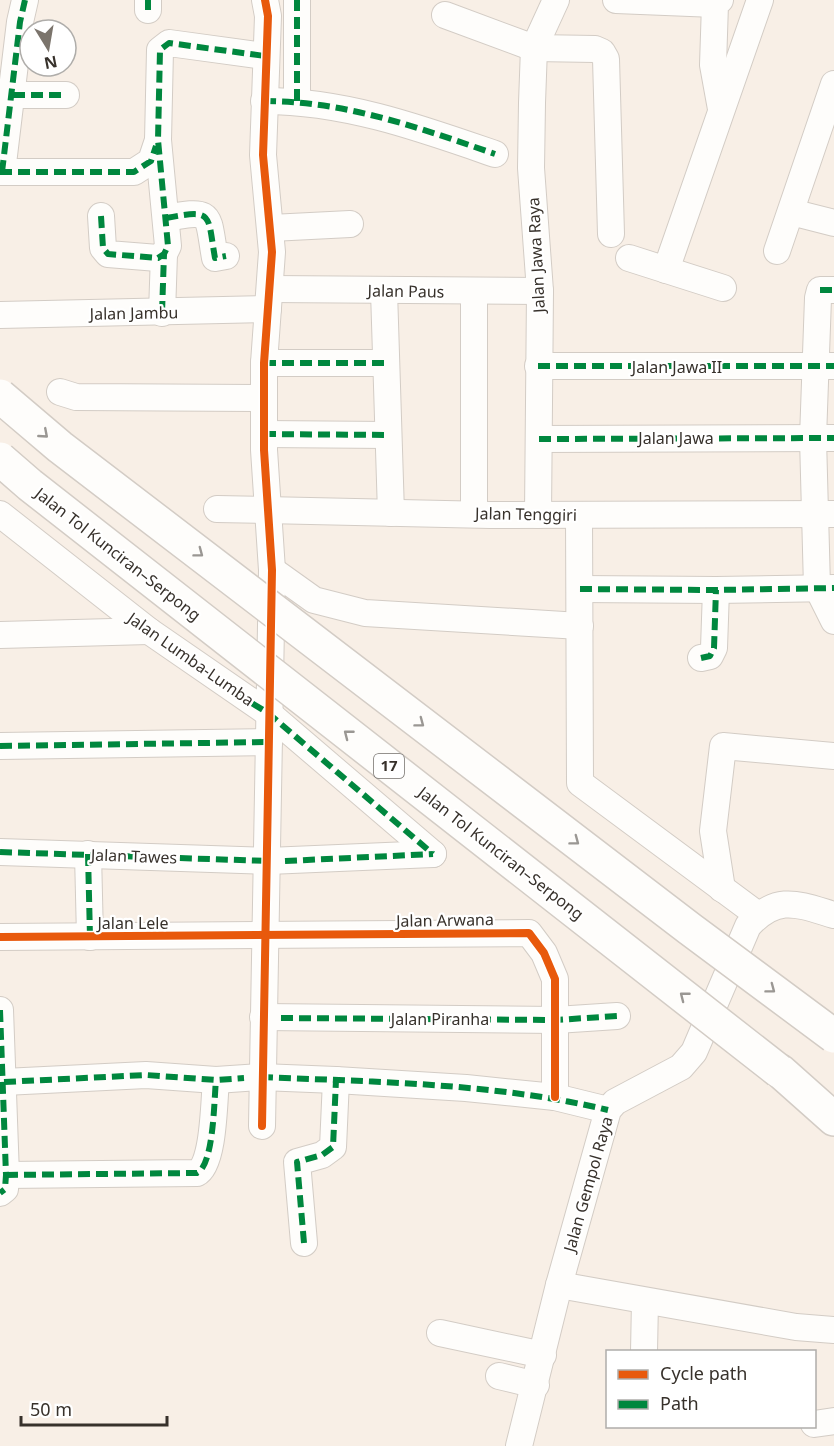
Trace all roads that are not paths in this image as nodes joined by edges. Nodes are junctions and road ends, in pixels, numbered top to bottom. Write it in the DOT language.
graph roads {
  1 [pos="25,0"];
  2 [pos="265,0"];
  3 [pos="297,0"];
  4 [pos="556,0"];
  5 [pos="616,0"];
  6 [pos="760,0"];
  7 [pos="717,2"];
  8 [pos="445,15"];
  9 [pos="534,48"];
  10 [pos="266,56"];
  11 [pos="834,84"];
  12 [pos="13,95"];
  13 [pos="66,95"];
  14 [pos="264,101"];
  15 [pos="297,101"];
  16 [pos="721,109"];
  17 [pos="827,123"];
  18 [pos="158,140"];
  19 [pos="495,154"];
  20 [pos="1,172"];
  21 [pos="790,212"];
  22 [pos="101,216"];
  23 [pos="166,218"];
  24 [pos="834,223"];
  25 [pos="350,224"];
  26 [pos="271,228"];
  27 [pos="610,234"];
  28 [pos="777,251"];
  29 [pos="164,254"];
  30 [pos="226,256"];
  31 [pos="629,258"];
  32 [pos="666,270"];
  33 [pos="723,288"];
  34 [pos="834,290"];
  35 [pos="384,291"];
  36 [pos="540,291"];
  37 [pos="474,292"];
  38 [pos="269,299"];
  39 [pos="162,313"];
  40 [pos="0,315"];
  41 [pos="264,363"];
  42 [pos="386,363"];
  43 [pos="538,366"];
  44 [pos="825,366"];
  45 [pos="60,392"];
  46 [pos="0,396"];
  47 [pos="264,398"];
  48 [pos="264,434"];
  49 [pos="388,435"];
  50 [pos="823,438"];
  51 [pos="538,439"];
  52 [pos="0,459"];
  53 [pos="217,509"];
  54 [pos="269,512"];
  55 [pos="391,513"];
  56 [pos="474,513"];
  57 [pos="0,514"];
  58 [pos="824,514"];
  59 [pos="538,515"];
  60 [pos="579,515"];
  61 [pos="272,570"];
  62 [pos="825,587"];
  63 [pos="580,589"];
  64 [pos="716,590"];
  65 [pos="834,621"];
  66 [pos="580,626"];
  67 [pos="149,631"];
  68 [pos="0,635"];
  69 [pos="700,658"];
  70 [pos="268,713"];
  71 [pos="269,742"];
  72 [pos="0,746"];
  73 [pos="834,756"];
  74 [pos="0,852"];
  75 [pos="88,854"];
  76 [pos="433,854"];
  77 [pos="268,861"];
  78 [pos="722,889"];
  79 [pos="758,915"];
  80 [pos="834,915"];
  81 [pos="267,936"];
  82 [pos="0,937"];
  83 [pos="90,937"];
  84 [pos="0,1011"];
  85 [pos="617,1016"];
  86 [pos="263,1017"];
  87 [pos="556,1020"];
  88 [pos="834,1036"];
  89 [pos="780,1071"];
  90 [pos="261,1077"];
  91 [pos="216,1080"];
  92 [pos="336,1080"];
  93 [pos="4,1082"];
  94 [pos="555,1097"];
  95 [pos="609,1110"];
  96 [pos="834,1112"];
  97 [pos="834,1119"];
  98 [pos="262,1126"];
  99 [pos="3,1184"];
  100 [pos="304,1243"];
  101 [pos="560,1285"];
  102 [pos="645,1302"];
  103 [pos="834,1330"];
  104 [pos="440,1333"];
  105 [pos="644,1350"];
  106 [pos="543,1355"];
  107 [pos="499,1376"];
  108 [pos="536,1385"];
  109 [pos="834,1421"];
  110 [pos="816,1424"];
  111 [pos="519,1446"];
  1 -- 12 [label="street"];
  2 -- 10 [label="street"];
  3 -- 15 [label="street"];
  4 -- 9 [label="street, Jalan Jawa Raya"];
  5 -- 7 [label="street"];
  6 -- 16 [label="street"];
  7 -- 16 [label="street"];
  8 -- 9 [label="street"];
  9 -- 27 [label="street"];
  9 -- 36 [label="street, Jalan Jawa Raya"];
  10 -- 14 [label="street"];
  10 -- 18 [label="street"];
  11 -- 17 [label="street"];
  12 -- 13 [label="street"];
  12 -- 20 [label="street"];
  14 -- 15 [label="street"];
  14 -- 26 [label="street"];
  15 -- 19 [label="street"];
  16 -- 32 [label="street"];
  17 -- 21 [label="street"];
  18 -- 20 [label="street"];
  18 -- 23 [label="street"];
  21 -- 24 [label="street"];
  21 -- 28 [label="street"];
  22 -- 29 [label="street"];
  23 -- 29 [label="street"];
  23 -- 30 [label="street"];
  25 -- 26 [label="street"];
  26 -- 38 [label="street"];
  29 -- 39 [label="street"];
  31 -- 32 [label="street"];
  32 -- 33 [label="street"];
  34 -- 44 [label="street"];
  35 -- 37 [label="street, Jalan Paus"];
  35 -- 38 [label="street, Jalan Paus"];
  35 -- 42 [label="street"];
  36 -- 37 [label="street, Jalan Paus"];
  36 -- 43 [label="street, Jalan Jawa Raya"];
  37 -- 56 [label="street"];
  38 -- 39 [label="street, Jalan Jambu"];
  38 -- 41 [label="street"];
  39 -- 40 [label="street, Jalan Jambu"];
  41 -- 42 [label="street"];
  41 -- 47 [label="street"];
  42 -- 49 [label="street"];
  43 -- 44 [label="street, Jalan Jawa II"];
  43 -- 51 [label="street, Jalan Jawa Raya"];
  44 -- 50 [label="street"];
  45 -- 47 [label="street"];
  46 -- 88 [label="highway, one-way, bridge"];
  47 -- 48 [label="street"];
  48 -- 49 [label="street"];
  48 -- 54 [label="street"];
  49 -- 55 [label="street"];
  50 -- 51 [label="street, Jalan Jawa"];
  50 -- 58 [label="street"];
  51 -- 59 [label="street, Jalan Jawa Raya"];
  89 -- 52 [label="highway, Jalan Tol Kunciran–Serpong / 17, one-way, bridge"];
  53 -- 54 [label="street, Jalan Tenggiri"];
  54 -- 55 [label="street, Jalan Tenggiri"];
  54 -- 61 [label="street"];
  55 -- 56 [label="street, Jalan Tenggiri"];
  56 -- 59 [label="street, Jalan Tenggiri"];
  57 -- 67 [label="street, Jalan Lumba-Lumba"];
  58 -- 60 [label="street, Jalan Tenggiri"];
  58 -- 62 [label="street"];
  59 -- 60 [label="street, Jalan Tenggiri"];
  60 -- 63 [label="street"];
  61 -- 66 [label="street"];
  61 -- 70 [label="street"];
  62 -- 64 [label="street"];
  62 -- 65 [label="street"];
  63 -- 64 [label="street"];
  63 -- 66 [label="street"];
  64 -- 69 [label="street"];
  66 -- 78 [label="street"];
  67 -- 68 [label="street"];
  67 -- 70 [label="street, Jalan Lumba-Lumba"];
  70 -- 71 [label="street"];
  70 -- 76 [label="street, Jalan Lumba-Lumba"];
  71 -- 72 [label="street"];
  71 -- 77 [label="street"];
  73 -- 78 [label="street"];
  74 -- 75 [label="street, Jalan Tawes"];
  75 -- 77 [label="street, Jalan Tawes"];
  75 -- 83 [label="street"];
  76 -- 77 [label="street, Jalan Tawes"];
  77 -- 81 [label="street"];
  78 -- 79 [label="street"];
  79 -- 80 [label="street"];
  79 -- 95 [label="street, Jalan Gempol Raya"];
  81 -- 83 [label="street, Jalan Lele"];
  81 -- 86 [label="street"];
  81 -- 87 [label="street, Jalan Arwana"];
  82 -- 83 [label="street, Jalan Lele"];
  84 -- 93 [label="street"];
  85 -- 87 [label="street, Jalan Piranha"];
  86 -- 87 [label="street, Jalan Piranha"];
  86 -- 90 [label="street"];
  87 -- 94 [label="street"];
  89 -- 96 [label="highway, Jalan Tol Kunciran–Serpong / 17"];
  89 -- 97 [label="highway"];
  90 -- 91 [label="street"];
  90 -- 92 [label="street"];
  90 -- 98 [label="street"];
  91 -- 93 [label="street"];
  91 -- 99 [label="street"];
  92 -- 94 [label="street"];
  92 -- 100 [label="street"];
  93 -- 99 [label="street"];
  94 -- 95 [label="street"];
  95 -- 101 [label="street, Jalan Gempol Raya"];
  101 -- 102 [label="street"];
  101 -- 106 [label="street, Jalan Gempol Raya"];
  102 -- 103 [label="street"];
  102 -- 105 [label="street"];
  104 -- 106 [label="street"];
  106 -- 108 [label="street, Jalan Gempol Raya"];
  107 -- 108 [label="street"];
  108 -- 111 [label="street, Jalan Gempol Raya"];
  109 -- 110 [label="street"];
}
